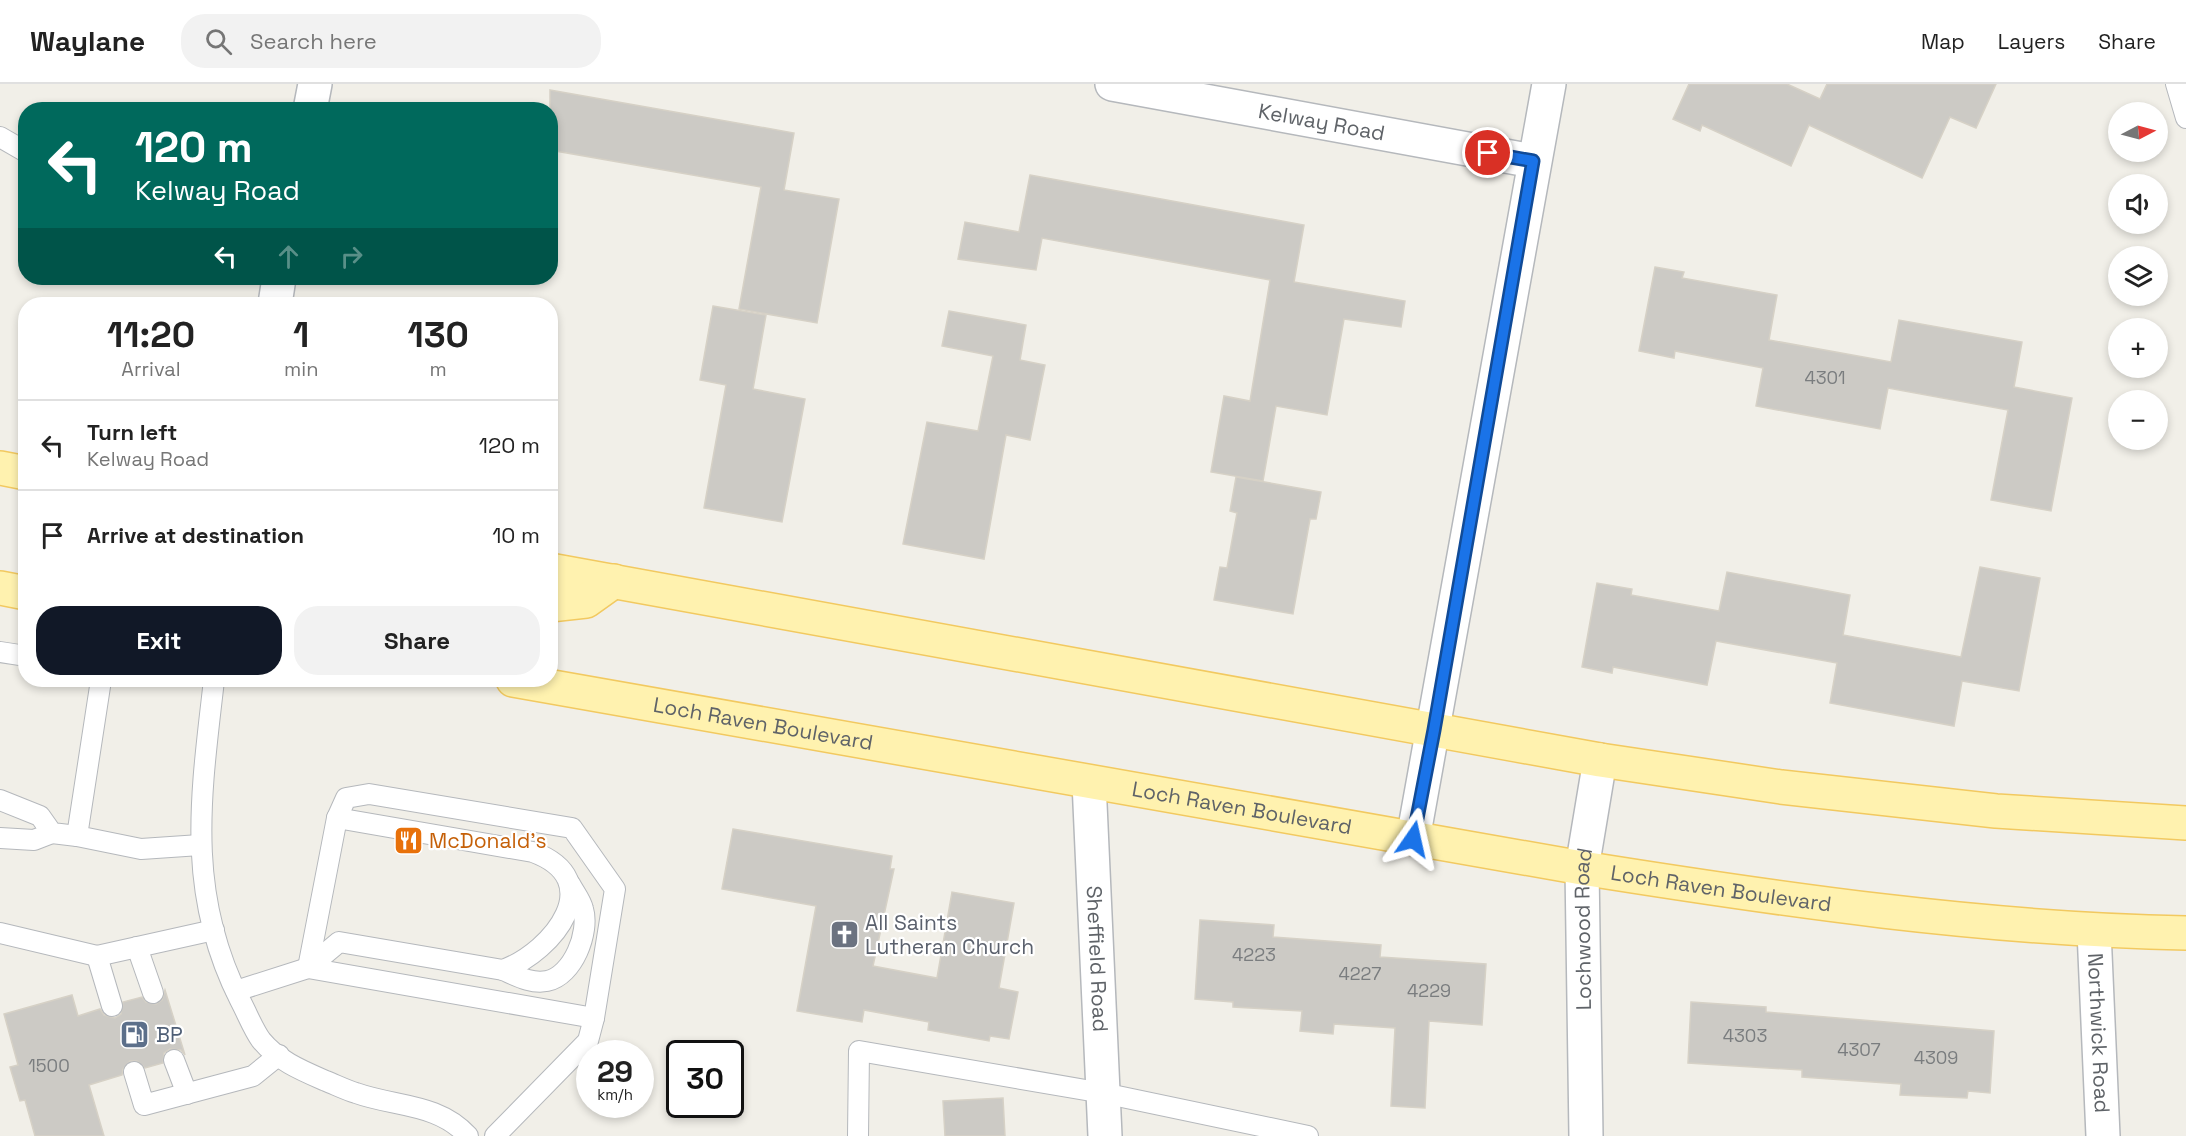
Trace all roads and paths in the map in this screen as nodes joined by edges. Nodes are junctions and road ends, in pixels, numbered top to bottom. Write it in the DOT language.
graph roads {
  1 [pos="315,84"];
  2 [pos="1112,84"];
  3 [pos="1549,84"];
  4 [pos="2176,84"];
  5 [pos="312,102"];
  6 [pos="2186,118"];
  7 [pos="0,137"];
  8 [pos="18,147"];
  9 [pos="1533,161"];
  10 [pos="0,468"];
  11 [pos="18,471"];
  12 [pos="558,571"];
  13 [pos="614,581"];
  14 [pos="0,588"];
  15 [pos="18,591"];
  16 [pos="558,604"];
  17 [pos="0,652"];
  18 [pos="18,655"];
  19 [pos="100,687"];
  20 [pos="213,687"];
  21 [pos="553,687"];
  22 [pos="1434,730"];
  23 [pos="1600,760"];
  24 [pos="1089,782"];
  25 [pos="0,800"];
  26 [pos="337,819"];
  27 [pos="2186,823"];
  28 [pos="52,833"];
  29 [pos="77,836"];
  30 [pos="0,838"];
  31 [pos="1413,839"];
  32 [pos="200,845"];
  33 [pos="1582,868"];
  34 [pos="566,875"];
  35 [pos="214,930"];
  36 [pos="2094,931"];
  37 [pos="0,933"];
  38 [pos="2186,933"];
  39 [pos="137,947"];
  40 [pos="98,956"];
  41 [pos="308,968"];
  42 [pos="503,970"];
  43 [pos="236,991"];
  44 [pos="153,993"];
  45 [pos="112,1006"];
  46 [pos="594,1018"];
  47 [pos="279,1055"];
  48 [pos="174,1060"];
  49 [pos="134,1072"];
  50 [pos="1103,1093"];
  51 [pos="187,1094"];
  52 [pos="468,1136"];
  53 [pos="495,1136"];
  54 [pos="858,1136"];
  55 [pos="1105,1136"];
  56 [pos="1308,1136"];
  57 [pos="1586,1136"];
  58 [pos="2103,1136"];
  1 -- 5 [label="street"];
  2 -- 9 [label="street, Kelway Road"];
  3 -- 9 [label="street"];
  4 -- 6 [label="lane"];
  7 -- 8 [label="lane"];
  9 -- 22 [label="street"];
  10 -- 11 [label="main road"];
  12 -- 13 [label="main road"];
  13 -- 16 [label="main road"];
  13 -- 22 [label="main road"];
  14 -- 15 [label="main road"];
  17 -- 18 [label="lane"];
  19 -- 29 [label="lane"];
  20 -- 32 [label="lane"];
  21 -- 24 [label="main road, Loch Raven Boulevard"];
  22 -- 23 [label="main road"];
  22 -- 31 [label="street"];
  23 -- 27 [label="main road"];
  23 -- 33 [label="street, Lochwood Road"];
  24 -- 31 [label="main road, Loch Raven Boulevard"];
  24 -- 50 [label="street, Sheffield Road"];
  25 -- 28 [label="lane"];
  26 -- 34 [label="lane"];
  26 -- 41 [label="lane"];
  26 -- 46 [label="lane"];
  28 -- 29 [label="lane"];
  28 -- 30 [label="lane"];
  29 -- 32 [label="lane"];
  31 -- 33 [label="main road, Loch Raven Boulevard"];
  32 -- 35 [label="lane"];
  33 -- 36 [label="main road, Loch Raven Boulevard"];
  33 -- 57 [label="street, Lochwood Road"];
  34 -- 42 [label="lane"];
  34 -- 42 [label="lane"];
  35 -- 39 [label="lane"];
  35 -- 43 [label="lane"];
  36 -- 38 [label="main road, Loch Raven Boulevard"];
  36 -- 58 [label="street, Northwick Road"];
  37 -- 40 [label="lane"];
  39 -- 40 [label="lane"];
  39 -- 44 [label="lane"];
  40 -- 45 [label="lane"];
  41 -- 42 [label="lane"];
  41 -- 43 [label="lane"];
  41 -- 46 [label="lane"];
  43 -- 47 [label="lane"];
  46 -- 53 [label="lane"];
  47 -- 51 [label="lane"];
  47 -- 52 [label="lane"];
  48 -- 51 [label="lane"];
  49 -- 51 [label="lane"];
  50 -- 54 [label="lane"];
  50 -- 55 [label="street, Sheffield Road"];
  50 -- 56 [label="lane"];
}
